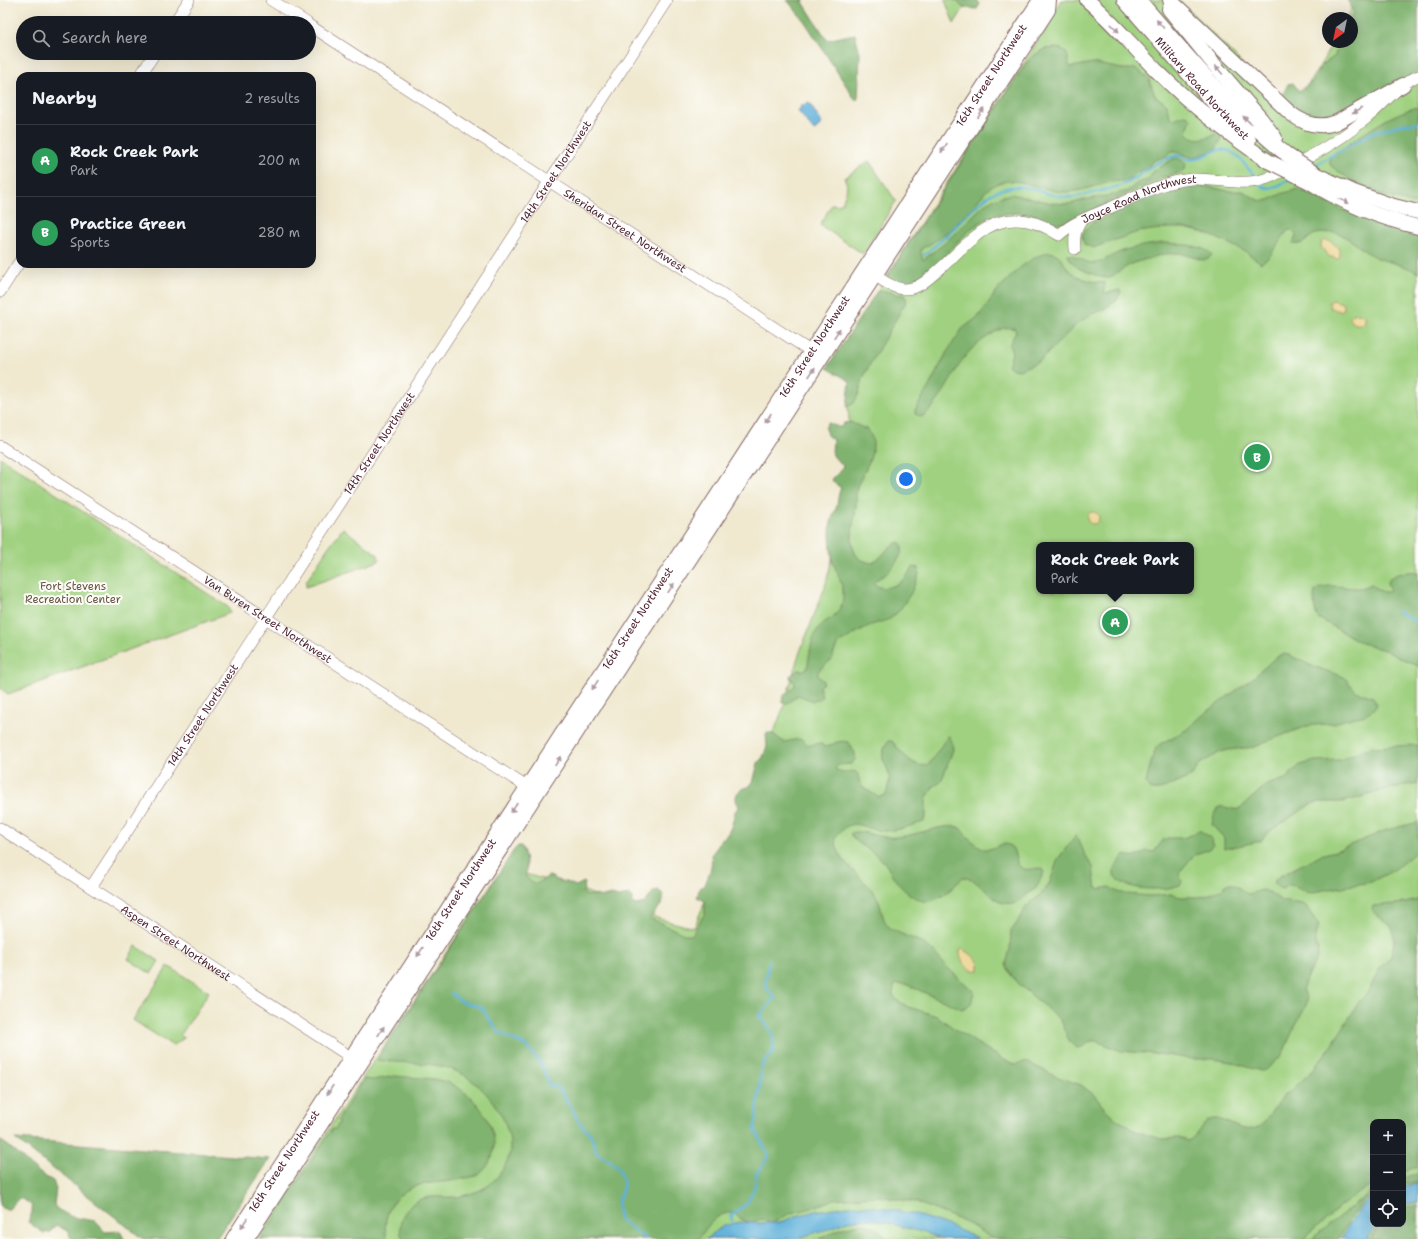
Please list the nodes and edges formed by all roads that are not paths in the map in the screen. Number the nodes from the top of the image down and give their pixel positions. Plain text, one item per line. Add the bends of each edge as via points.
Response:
1 (189, 0) edge
2 (271, 0) edge
3 (668, 0) edge
4 (1044, 0) edge
5 (1050, 0) edge
6 (1087, 0) edge
7 (1124, 0) edge
8 (1139, 0) edge
9 (1162, 0) edge
10 (1170, 0) edge
11 (179, 16) edge
12 (296, 16) edge
13 (316, 29) edge
14 (150, 60) edge
15 (142, 72) edge
16 (1418, 76) edge
17 (1403, 85) junction
18 (1287, 155) junction
19 (1270, 160) junction
20 (1313, 178) junction
21 (550, 181) junction
22 (1418, 212) edge
23 (1081, 221) junction
24 (1418, 226) edge
25 (1075, 249) dead end
26 (16, 267) edge
27 (870, 272) junction
28 (0, 292) edge
29 (816, 355) junction
30 (0, 446) edge
31 (266, 618) junction
32 (532, 790) junction
33 (0, 828) edge
34 (91, 887) junction
35 (356, 1061) junction
36 (233, 1239) edge
37 (246, 1239) edge

1 - 11 street
2 - 12 street, Sheridan Street Northwest
3 - 21 street, 14th Street Northwest
4 -> 27 main road, 16th Street Northwest via 1038,3
27 -> 5 main road, 16th Street Northwest via 1048,10
6 -> 19 main road via 1195,106 1226,132
7 - 19 main road, Military Road Northwest via 1213,102
18 -> 8 main road, Military Road Northwest via 1220,94
18 -> 9 main road via 1261,119
17 -> 10 main road via 1340,121 1318,126 1304,122 1294,116
13 - 21 street, Sheridan Street Northwest
14 - 15 street
16 - 17 street, Joyce Road Northwest
17 - 23 street, Joyce Road Northwest via 1339,139 1308,158 1266,178 1248,182 1199,179 1169,183
18 - 20 main road, Military Road Northwest, bridge
19 - 20 main road, bridge
20 - 22 main road, Military Road Northwest
20 -> 24 main road, Military Road Northwest via 1324,191 1355,206
21 - 29 street, Sheridan Street Northwest
21 - 31 street, 14th Street Northwest
23 - 25 street via 1075,231
23 - 27 street, Joyce Road Northwest via 1059,235 1042,225 1025,220 992,225 975,236 927,280 914,288 898,288
26 - 28 street
27 - 29 main road, 16th Street Northwest
29 - 32 main road, 16th Street Northwest
30 - 31 street, Van Buren Street Northwest
31 - 32 street, Van Buren Street Northwest
31 - 34 street, 14th Street Northwest
32 - 35 main road, 16th Street Northwest
33 - 34 street, Aspen Street Northwest
34 - 35 street, Aspen Street Northwest
35 -> 36 main road, 16th Street Northwest
35 - 37 main road, 16th Street Northwest

